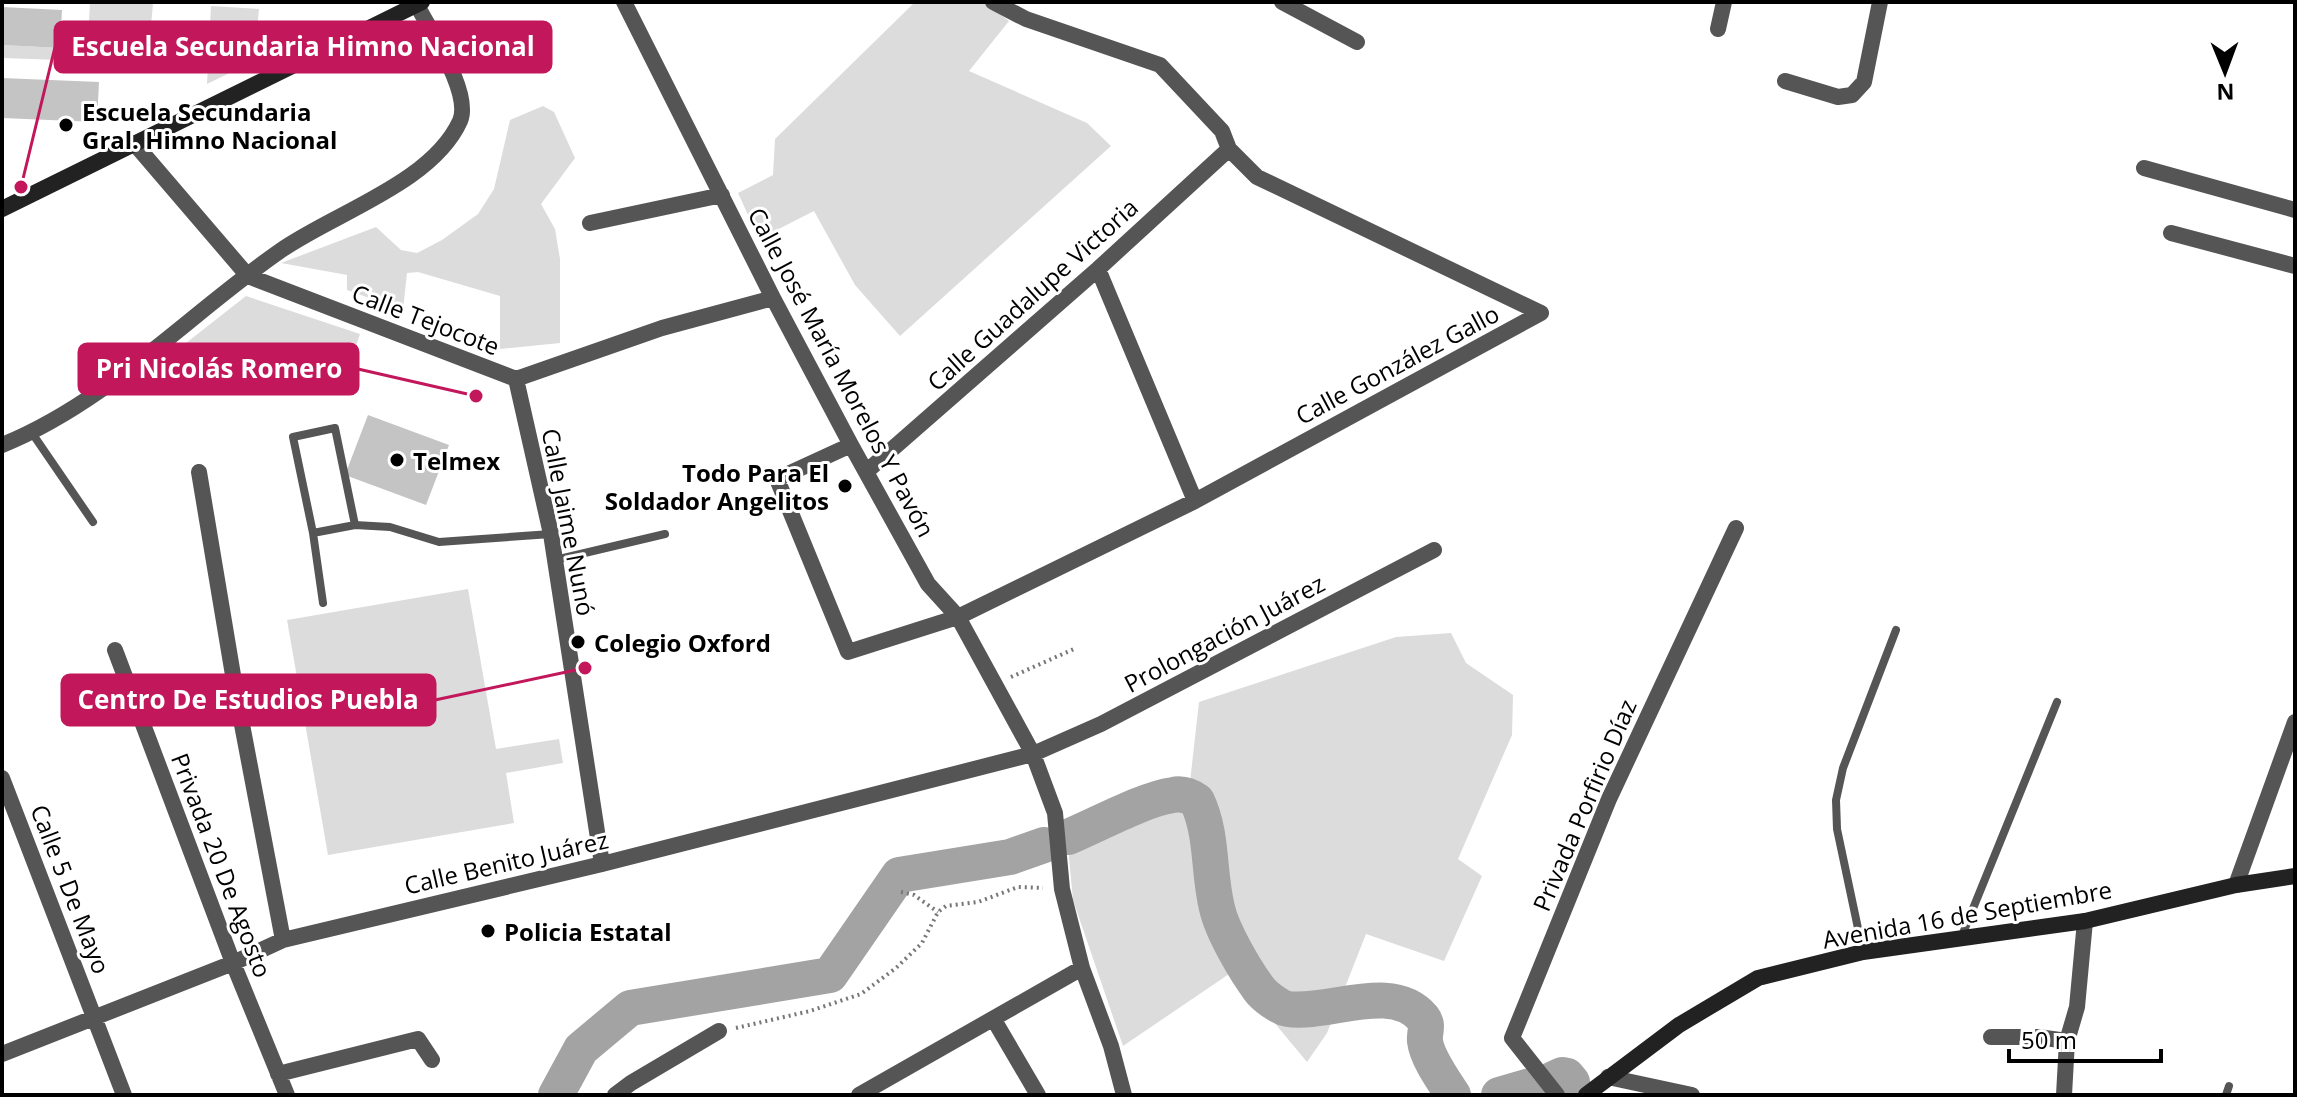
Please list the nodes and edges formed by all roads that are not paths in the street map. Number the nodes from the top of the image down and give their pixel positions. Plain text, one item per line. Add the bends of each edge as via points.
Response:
1 (624, 2) edge
2 (993, 2) edge
3 (1282, 2) edge
4 (1724, 2) edge
5 (1880, 2) edge
6 (419, 3) edge
7 (1718, 29) dead end
8 (1357, 42) dead end
9 (1785, 81) dead end
10 (134, 143) junction
11 (1229, 149) junction
12 (2144, 168) dead end
13 (722, 195) junction
14 (2, 209) edge
15 (2295, 210) edge
16 (590, 223) dead end
17 (2171, 233) dead end
18 (2295, 266) edge
19 (1098, 269) junction
20 (248, 276) junction
21 (773, 298) junction
22 (516, 379) junction
23 (32, 433) junction
24 (2, 445) edge
25 (851, 445) junction
26 (199, 472) dead end
27 (866, 472) junction
28 (1195, 501) junction
29 (93, 522) dead end
30 (355, 525) junction
31 (1736, 528) dead end
32 (313, 533) junction
33 (551, 534) junction
34 (665, 534) dead end
35 (1434, 550) dead end
36 (555, 560) junction
37 (323, 603) dead end
38 (958, 617) junction
39 (1896, 630) dead end
40 (115, 650) dead end
41 (2057, 702) dead end
42 (2295, 722) edge
43 (1033, 754) junction
44 (2, 778) edge
45 (602, 864) junction
46 (2295, 876) edge
47 (2236, 885) junction
48 (2085, 921) junction
49 (1961, 938) junction
50 (283, 940) junction
51 (1863, 952) junction
52 (233, 963) junction
53 (1082, 968) junction
54 (96, 1018) junction
55 (994, 1020) junction
56 (719, 1031) road end
57 (1991, 1037) dead end
58 (2067, 1041) junction
59 (2, 1054) edge
60 (432, 1060) dead end
61 (278, 1074) junction
62 (1608, 1077) junction
63 (124, 1095) edge
64 (287, 1095) edge
65 (615, 1095) edge
66 (859, 1095) edge
67 (1038, 1095) edge
68 (1124, 1095) edge
69 (1557, 1095) edge
70 (1586, 1095) edge
71 (1692, 1095) edge
72 (2064, 1095) edge

1 - 13 street, Calle José María Morelos Y Pavón
2 - 11 street via 1026,19 1160,65 1222,131
3 - 8 street
4 - 7 street
5 - 9 street via 1864,82 1852,95 1838,97
6 - 10 main road
6 - 20 street via 463,102 461,118 445,146 407,178 282,249
10 - 14 main road
10 - 20 street
11 - 19 street, Calle Guadalupe Victoria
11 - 28 street, Calle González Gallo via 1257,177 1541,313
12 - 15 street
13 - 16 street
13 - 21 street, Calle José María Morelos Y Pavón
17 - 18 street
19 - 27 street, Calle Guadalupe Victoria
19 - 28 street
20 - 22 street, Calle Tejocote
20 - 23 street via 116,379
21 - 22 street, Calle Tejocote via 662,328
21 - 25 street, Calle José María Morelos Y Pavón
22 - 33 street, Calle Jaime Nunó
23 - 24 street
23 - 29 lane
25 - 27 street, Calle José María Morelos Y Pavón
25 - 38 street, Calle González Gallo via 777,479 848,652
26 - 50 street
27 - 38 street, Calle José María Morelos Y Pavón via 928,584
28 - 38 street, Calle González Gallo
30 - 32 lane
30 - 32 lane via 335,428 293,437
30 - 33 lane via 390,527 439,542
31 - 69 street, Privada Porfirio Díaz via 1609,799 1512,1038
32 - 37 lane
33 - 36 street, Calle Jaime Nunó
34 - 36 lane
35 - 43 street, Prolongación Juárez via 1101,724
36 - 45 street, Calle Jaime Nunó
38 - 43 street, Calle José María Morelos Y Pavón
39 - 51 lane via 1843,768 1836,800 1837,829
40 - 52 street, Privada 20 De Agosto
41 - 49 lane
42 - 47 street
43 - 45 street, Calle Benito Juárez
43 - 53 street via 1055,813 1062,889
44 - 54 street, Calle 5 De Mayo
45 - 50 street, Calle Benito Juárez
46 - 47 main road, Avenida 16 de Septiembre
47 - 48 main road, Avenida 16 de Septiembre
48 - 49 main road, Avenida 16 de Septiembre
48 - 58 street via 2077,1007
49 - 51 main road, Avenida 16 de Septiembre
50 - 52 street, Calle Benito Juárez
51 - 62 main road, Avenida 16 de Septiembre via 1758,978 1679,1025
52 - 54 street, Calle Benito Juárez
52 - 61 street, Privada 20 De Agosto
53 - 55 street
53 - 68 street
54 - 59 street, Calle Benito Juárez
54 - 63 street, Calle 5 De Mayo
55 - 66 street
55 - 67 street
56 - 65 street
57 - 58 street
58 - 72 street
60 - 61 street via 418,1039
61 - 64 street, Privada 20 De Agosto
62 - 70 main road, Avenida 16 de Septiembre
62 - 71 street

